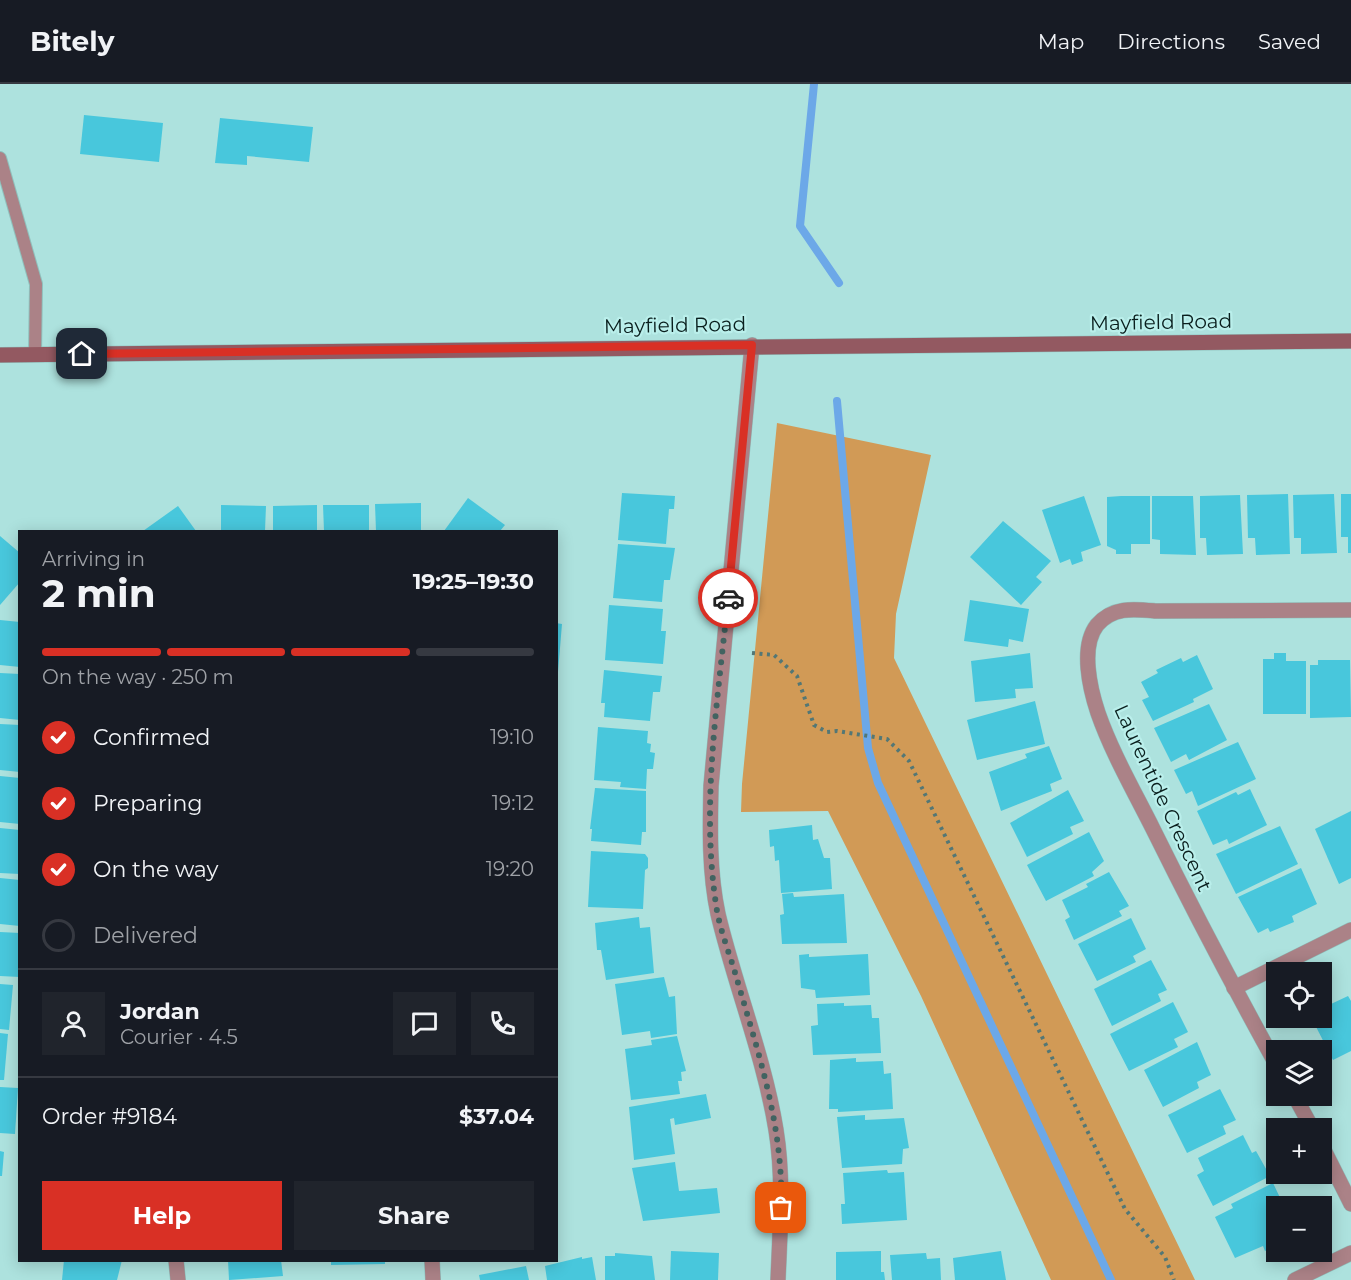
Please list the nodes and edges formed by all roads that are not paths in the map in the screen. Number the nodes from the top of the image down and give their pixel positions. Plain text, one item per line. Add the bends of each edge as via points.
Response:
1 (0, 158) edge
2 (1351, 341) edge
3 (752, 345) junction
4 (0, 355) edge
5 (35, 355) junction
6 (1351, 610) edge
7 (1351, 930) edge
8 (1234, 988) junction
9 (1266, 1046) edge
10 (1332, 1166) edge
11 (1351, 1204) edge
12 (1351, 1253) edge
13 (176, 1262) edge
14 (432, 1262) edge
15 (178, 1280) edge
16 (433, 1280) edge
17 (778, 1280) edge
18 (1294, 1280) edge

1 - 5 lane via 36,284
2 - 3 main road, Mayfield Road
3 - 5 main road, Mayfield Road
3 - 17 street via 709,840 718,912 776,1130 781,1189
4 - 5 main road, Mayfield Road
6 - 8 street, Laurentide Crescent via 1130,608 1111,614 1097,625 1091,639 1088,660 1098,713
7 - 8 street
8 - 9 street, Laurentide Crescent
10 - 11 street
12 - 18 street
13 - 15 street
14 - 16 street

